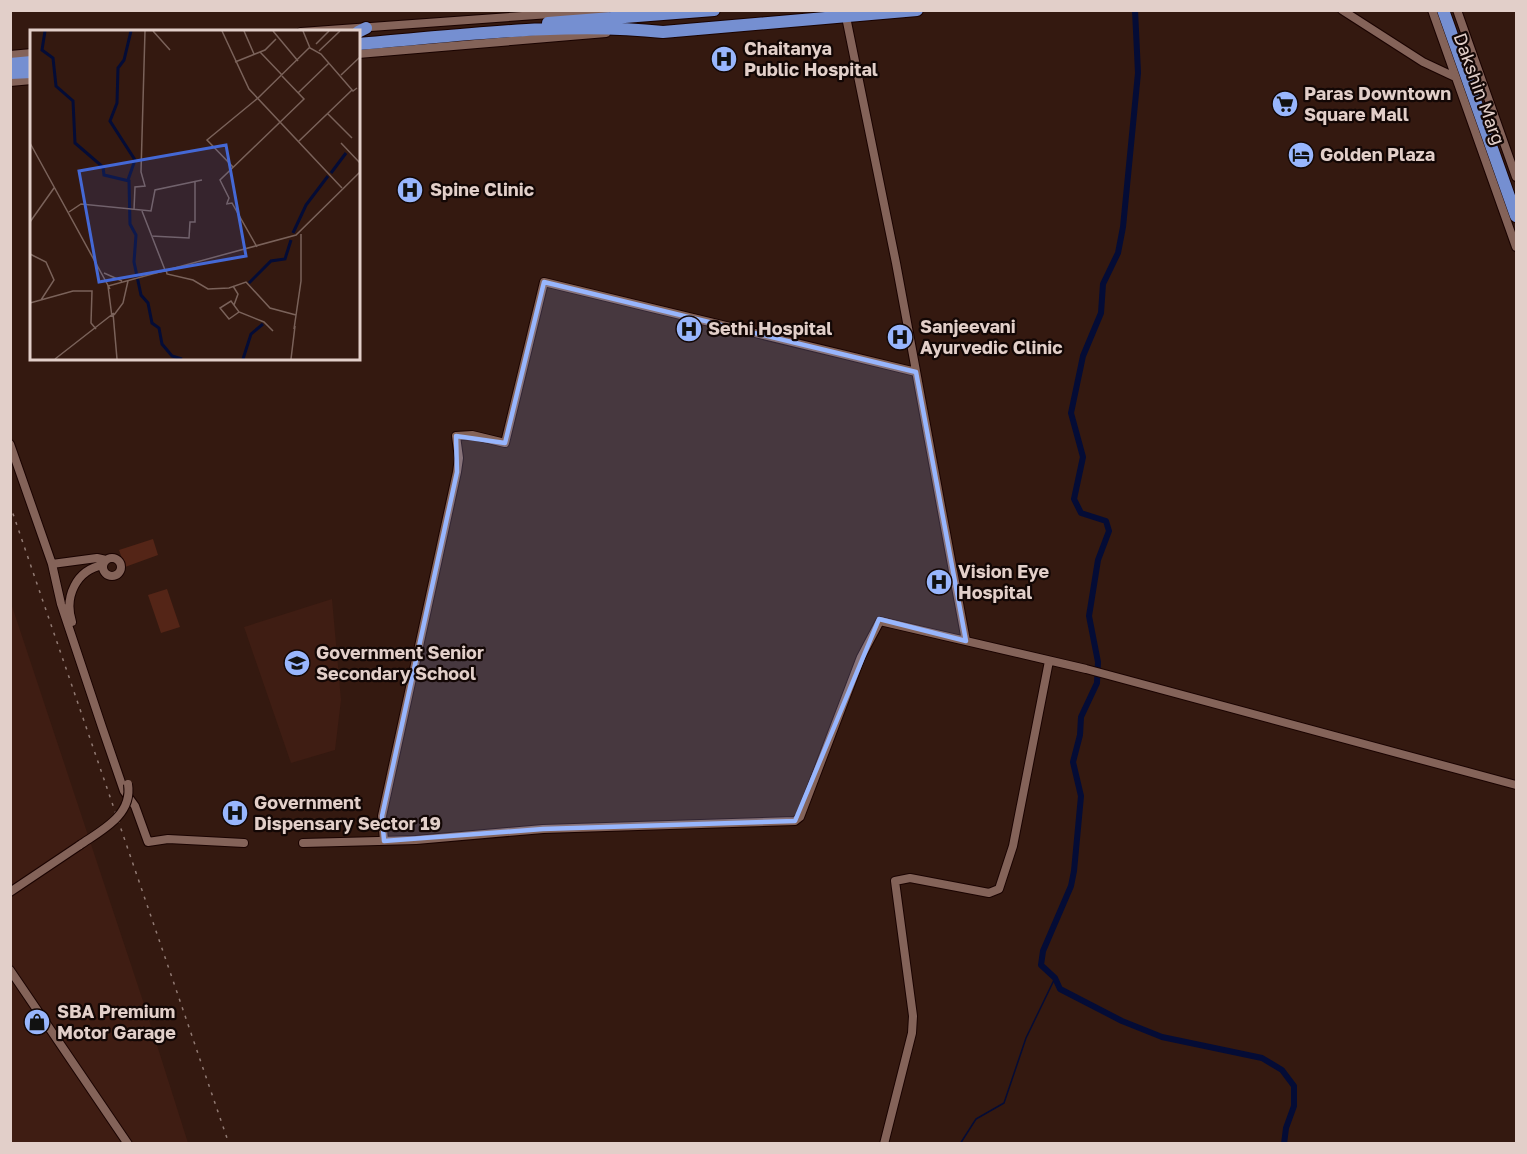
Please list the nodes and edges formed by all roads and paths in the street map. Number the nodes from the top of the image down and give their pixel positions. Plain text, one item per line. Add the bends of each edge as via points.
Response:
1 (606, 10) edge
2 (714, 10) edge
3 (917, 10) edge
4 (1342, 10) edge
5 (1432, 10) edge
6 (1443, 10) edge
7 (1450, 10) edge
8 (1457, 10) edge
9 (832, 14) edge
10 (845, 14) edge
11 (633, 27) junction
12 (361, 32) edge
13 (360, 44) edge
14 (30, 54) edge
15 (360, 54) edge
16 (10, 55) edge
17 (30, 62) edge
18 (10, 64) edge
19 (30, 72) edge
20 (10, 74) edge
21 (1455, 77) junction
22 (30, 80) edge
23 (10, 82) edge
24 (1516, 177) edge
25 (1516, 194) edge
26 (1516, 216) edge
27 (1516, 248) edge
28 (916, 372) junction
29 (10, 444) edge
30 (52, 564) junction
31 (966, 641) junction
32 (1049, 662) junction
33 (1516, 785) edge
34 (384, 841) junction
35 (244, 843) dead end
36 (303, 843) dead end
37 (10, 892) edge
38 (10, 970) edge
39 (128, 1143) edge
40 (884, 1143) edge

1 - 12 street
2 - 12 highway
3 - 10 highway
4 - 21 street via 1423,62
5 - 21 street, Dakshin Marg
6 - 26 highway, Dakshin Marg
7 - 25 highway, Dakshin Marg
8 - 24 street, Dakshin Marg
9 - 10 highway
9 - 11 highway via 663,32
10 - 28 street
11 - 13 highway
11 - 15 street via 576,37
14 - 16 street
17 - 18 highway
19 - 20 highway
21 - 27 street, Dakshin Marg
22 - 23 street
28 - 31 street
28 - 34 street via 544,282 505,443 472,435 456,436 457,472 382,816
29 - 30 street
30 - 35 street via 60,604 124,791 135,806 148,842 168,839
30 - 37 street, bridge via 97,558 105,562 78,578 69,613 128,784 128,805 80,845
31 - 32 street
31 - 34 street via 887,621 877,623 800,817 792,822 543,829
32 - 33 street
32 - 40 street via 1013,846 999,889 989,893 910,878 895,881 913,1016
34 - 36 street
38 - 39 street

